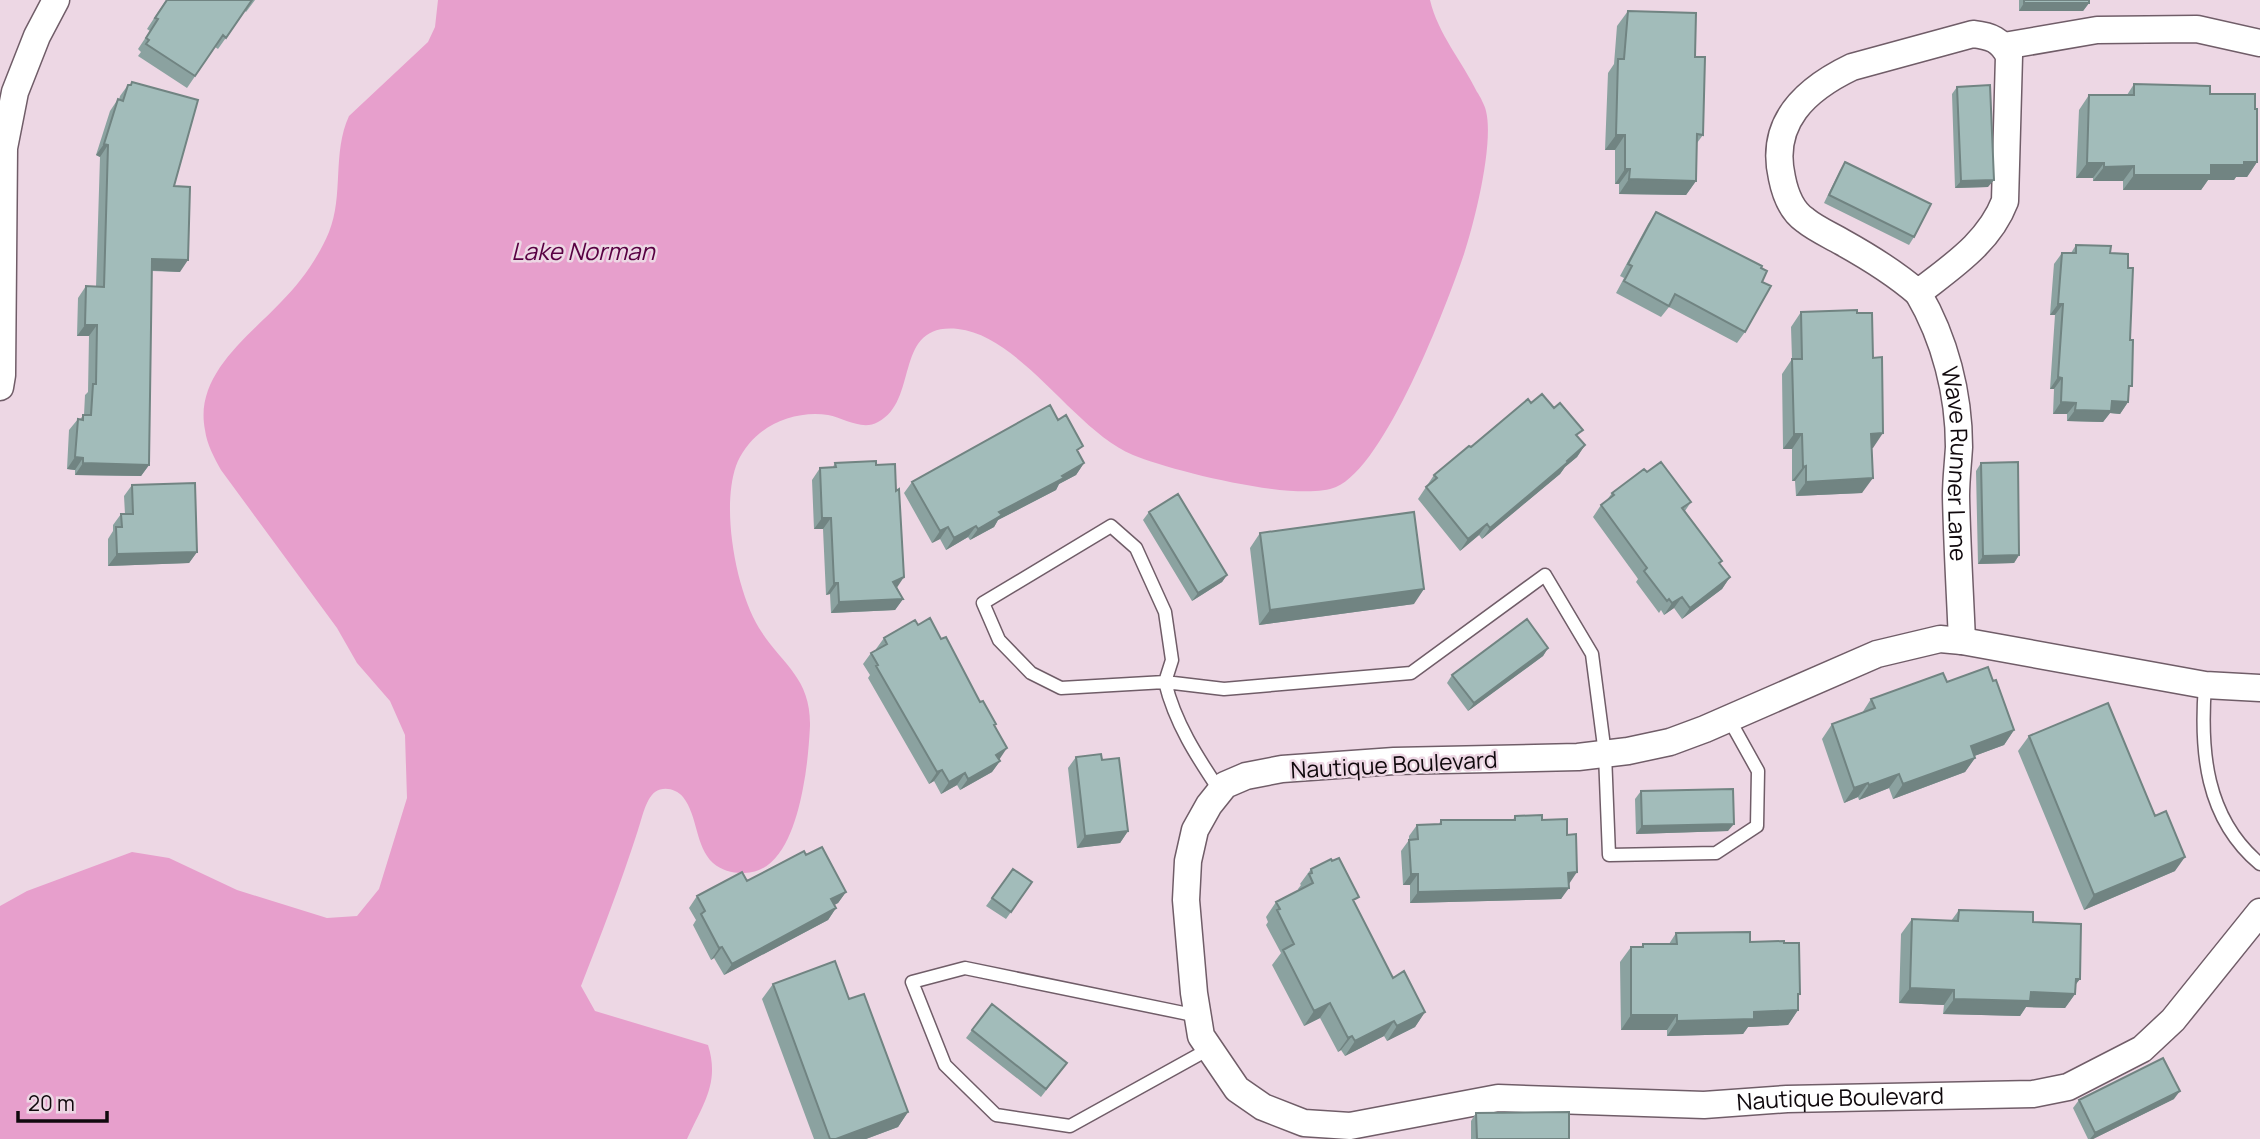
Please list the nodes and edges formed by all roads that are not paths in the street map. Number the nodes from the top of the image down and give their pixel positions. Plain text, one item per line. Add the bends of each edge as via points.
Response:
1 (55, 0) edge
2 (2260, 43) edge
3 (2004, 46) junction
4 (1917, 293) junction
5 (0, 387) edge
6 (1962, 641) junction
7 (1165, 682) junction
8 (2205, 685) junction
9 (2260, 688) edge
10 (1729, 719) junction
11 (1605, 754) junction
12 (1220, 791) junction
13 (2260, 864) edge
14 (2260, 912) edge
15 (1198, 1016) junction
16 (1209, 1049) junction

1 - 5 street via 15,92 4,148
2 - 3 street via 2197,29 2097,30
3 - 4 street via 2009,56 2005,201 1985,237
3 - 4 street, Wave Runner Lane via 1996,38 1973,34 1852,67 1814,88 1798,103 1780,140 1778,164 1784,186 1803,220 1876,261
4 - 6 street, Wave Runner Lane via 1946,355 1952,386 1959,445 1956,492
6 - 8 street, Nautique Boulevard
6 - 10 street, Nautique Boulevard via 1940,639 1877,654
7 - 7 lane via 1061,688 1031,673 999,640 983,603 1111,526 1136,548 1165,612 1172,660
7 - 11 lane via 1224,689 1412,673 1545,575 1592,654
7 - 12 lane via 1171,706 1195,755
8 - 9 street, Nautique Boulevard
8 - 13 lane via 2203,753 2209,782 2236,837
10 - 11 street, Nautique Boulevard via 1670,742
10 - 11 lane via 1758,771 1756,826 1716,853 1609,855
11 - 12 street, Nautique Boulevard via 1283,769 1246,776
12 - 15 street, Nautique Boulevard via 1195,830 1188,861 1188,945
14 - 16 street, Nautique Boulevard via 2173,1020 2142,1049 2068,1087 2033,1094 1704,1105 1498,1098 1350,1126 1304,1122 1263,1107 1237,1089
15 - 16 street, Nautique Boulevard
15 - 16 lane via 965,968 912,982 945,1065 996,1115 1070,1126

